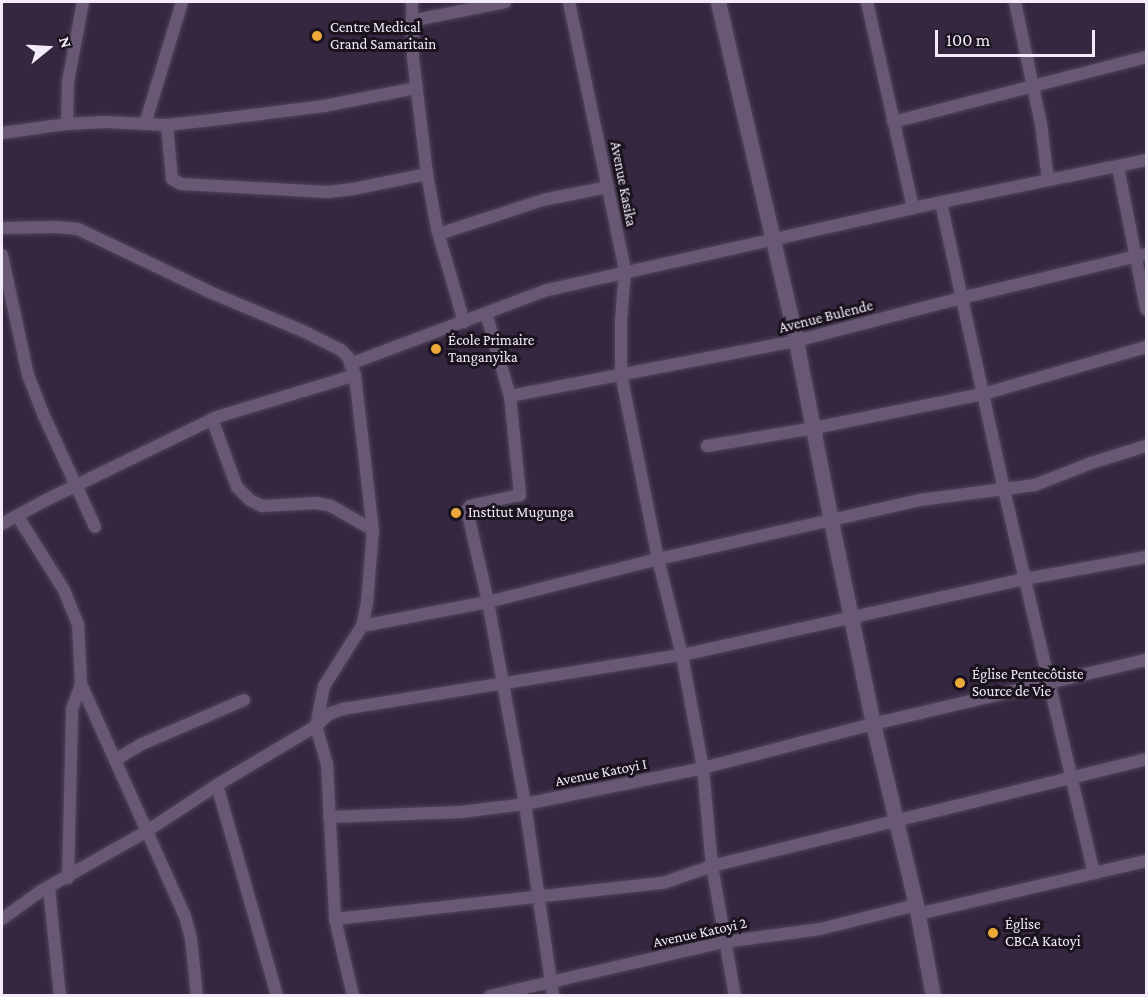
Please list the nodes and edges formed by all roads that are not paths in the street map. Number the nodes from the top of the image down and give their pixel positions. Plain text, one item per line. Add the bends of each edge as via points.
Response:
1 (82, 2) edge
2 (182, 2) edge
3 (412, 2) edge
4 (505, 2) edge
5 (569, 2) edge
6 (718, 2) edge
7 (867, 2) edge
8 (1015, 2) edge
9 (411, 21) junction
10 (1146, 57) edge
11 (1033, 85) junction
12 (417, 88) junction
13 (893, 122) junction
14 (67, 124) junction
15 (145, 124) junction
16 (167, 125) junction
17 (2, 133) edge
18 (1146, 160) edge
19 (1118, 167) junction
20 (427, 174) junction
21 (1048, 180) junction
22 (608, 187) junction
23 (941, 203) junction
24 (913, 208) junction
25 (2, 228) edge
26 (439, 234) junction
27 (774, 240) junction
28 (2, 255) edge
29 (1141, 255) edge
30 (625, 271) junction
31 (961, 298) junction
32 (1146, 309) edge
33 (486, 313) junction
34 (464, 322) junction
35 (796, 341) junction
36 (1146, 348) edge
37 (352, 370) junction
38 (621, 374) junction
39 (982, 394) junction
40 (510, 396) junction
41 (213, 419) junction
42 (814, 428) junction
43 (707, 446) dead end
44 (1146, 446) edge
45 (76, 485) junction
46 (1004, 490) junction
47 (18, 517) junction
48 (831, 521) junction
49 (2, 524) edge
50 (95, 526) dead end
51 (373, 530) junction
52 (1146, 556) edge
53 (658, 559) junction
54 (1025, 579) junction
55 (488, 602) junction
56 (851, 618) junction
57 (362, 626) junction
58 (682, 655) junction
59 (1146, 660) edge
60 (1049, 682) junction
61 (502, 683) junction
62 (81, 684) junction
63 (244, 700) dead end
64 (873, 724) junction
65 (316, 726) junction
66 (1146, 759) edge
67 (115, 760) junction
68 (703, 768) junction
69 (1071, 779) junction
70 (217, 784) junction
71 (525, 804) junction
72 (329, 817) junction
73 (898, 820) junction
74 (147, 831) junction
75 (1146, 861) edge
76 (712, 866) junction
77 (1094, 874) junction
78 (68, 878) junction
79 (49, 888) junction
80 (539, 897) junction
81 (917, 909) junction
82 (2, 920) edge
83 (335, 920) junction
84 (724, 942) junction
85 (551, 982) junction
86 (60, 996) edge
87 (197, 996) edge
88 (277, 996) edge
89 (353, 996) edge
90 (490, 996) edge
91 (554, 996) edge
92 (735, 996) edge
93 (933, 996) edge

1 - 14 street via 68,81
2 - 15 street
3 - 9 street
4 - 9 street
5 - 22 street, Avenue Kasika
6 - 27 street
7 - 13 street
8 - 11 street
9 - 12 street
10 - 11 street
11 - 13 street
11 - 21 street
12 - 16 street via 303,110
12 - 20 street
13 - 24 street
14 - 15 street
14 - 17 street
15 - 16 street
16 - 20 street via 172,179 181,184 328,192
18 - 19 street
19 - 21 street
19 - 29 street
20 - 26 street
21 - 23 street
22 - 26 street via 543,200
22 - 30 street, Avenue Kasika
23 - 24 street
23 - 31 street
24 - 27 street
25 - 37 street via 78,230 303,331 341,351
26 - 34 street
27 - 30 street
27 - 35 street
28 - 45 street via 28,375
29 - 31 street, Avenue Bulende
29 - 32 street
30 - 33 street via 548,290
30 - 38 street, Avenue Kasika
31 - 35 street, Avenue Bulende
31 - 39 street
33 - 34 street
33 - 40 street
34 - 37 street
35 - 38 street, Avenue Bulende
35 - 42 street
36 - 39 street
37 - 41 street
37 - 51 street
38 - 40 street, Avenue Bulende
38 - 53 street, Avenue Kasika
39 - 42 street
39 - 46 street
40 - 55 street via 520,496 470,506 467,510
41 - 45 street
41 - 51 street via 237,487 250,500 262,506 331,506
42 - 43 street
42 - 48 street
44 - 46 street via 1035,485
45 - 47 street
45 - 50 street
46 - 48 street via 945,495
46 - 54 street
47 - 49 street
47 - 62 street via 64,590 78,624
48 - 53 street
48 - 56 street
51 - 57 street
52 - 54 street
53 - 55 street
53 - 58 street, Avenue Kasika
54 - 56 street
54 - 60 street
55 - 57 street
55 - 61 street
56 - 58 street
56 - 64 street
57 - 65 street via 324,686
58 - 61 street
58 - 68 street, Avenue Kasika
59 - 60 street, Avenue Katoyi I
60 - 64 street, Avenue Katoyi I
60 - 69 street
61 - 65 street via 343,709 329,714
61 - 71 street
62 - 67 street
62 - 78 street via 72,709
63 - 67 street
64 - 68 street, Avenue Katoyi I
64 - 73 street
65 - 70 street
65 - 72 street via 327,764
66 - 69 street
67 - 74 street
68 - 71 street, Avenue Katoyi I
68 - 76 street, Avenue Kasika
69 - 73 street
69 - 77 street
70 - 74 street
70 - 88 street
71 - 72 street, Avenue Katoyi I via 457,812
71 - 80 street
72 - 83 street
73 - 76 street
73 - 81 street
74 - 78 street
74 - 87 street via 185,916
75 - 77 street, Avenue Katoyi 2
76 - 80 street via 663,883
76 - 84 street, Avenue Kasika
77 - 81 street, Avenue Katoyi 2
78 - 79 street
79 - 82 street
79 - 86 street
80 - 83 street
80 - 85 street
81 - 84 street, Avenue Katoyi 2
81 - 93 street
83 - 89 street
84 - 85 street, Avenue Katoyi 2
84 - 92 street, Avenue Kasika
85 - 90 street, Avenue Katoyi 2
85 - 91 street

